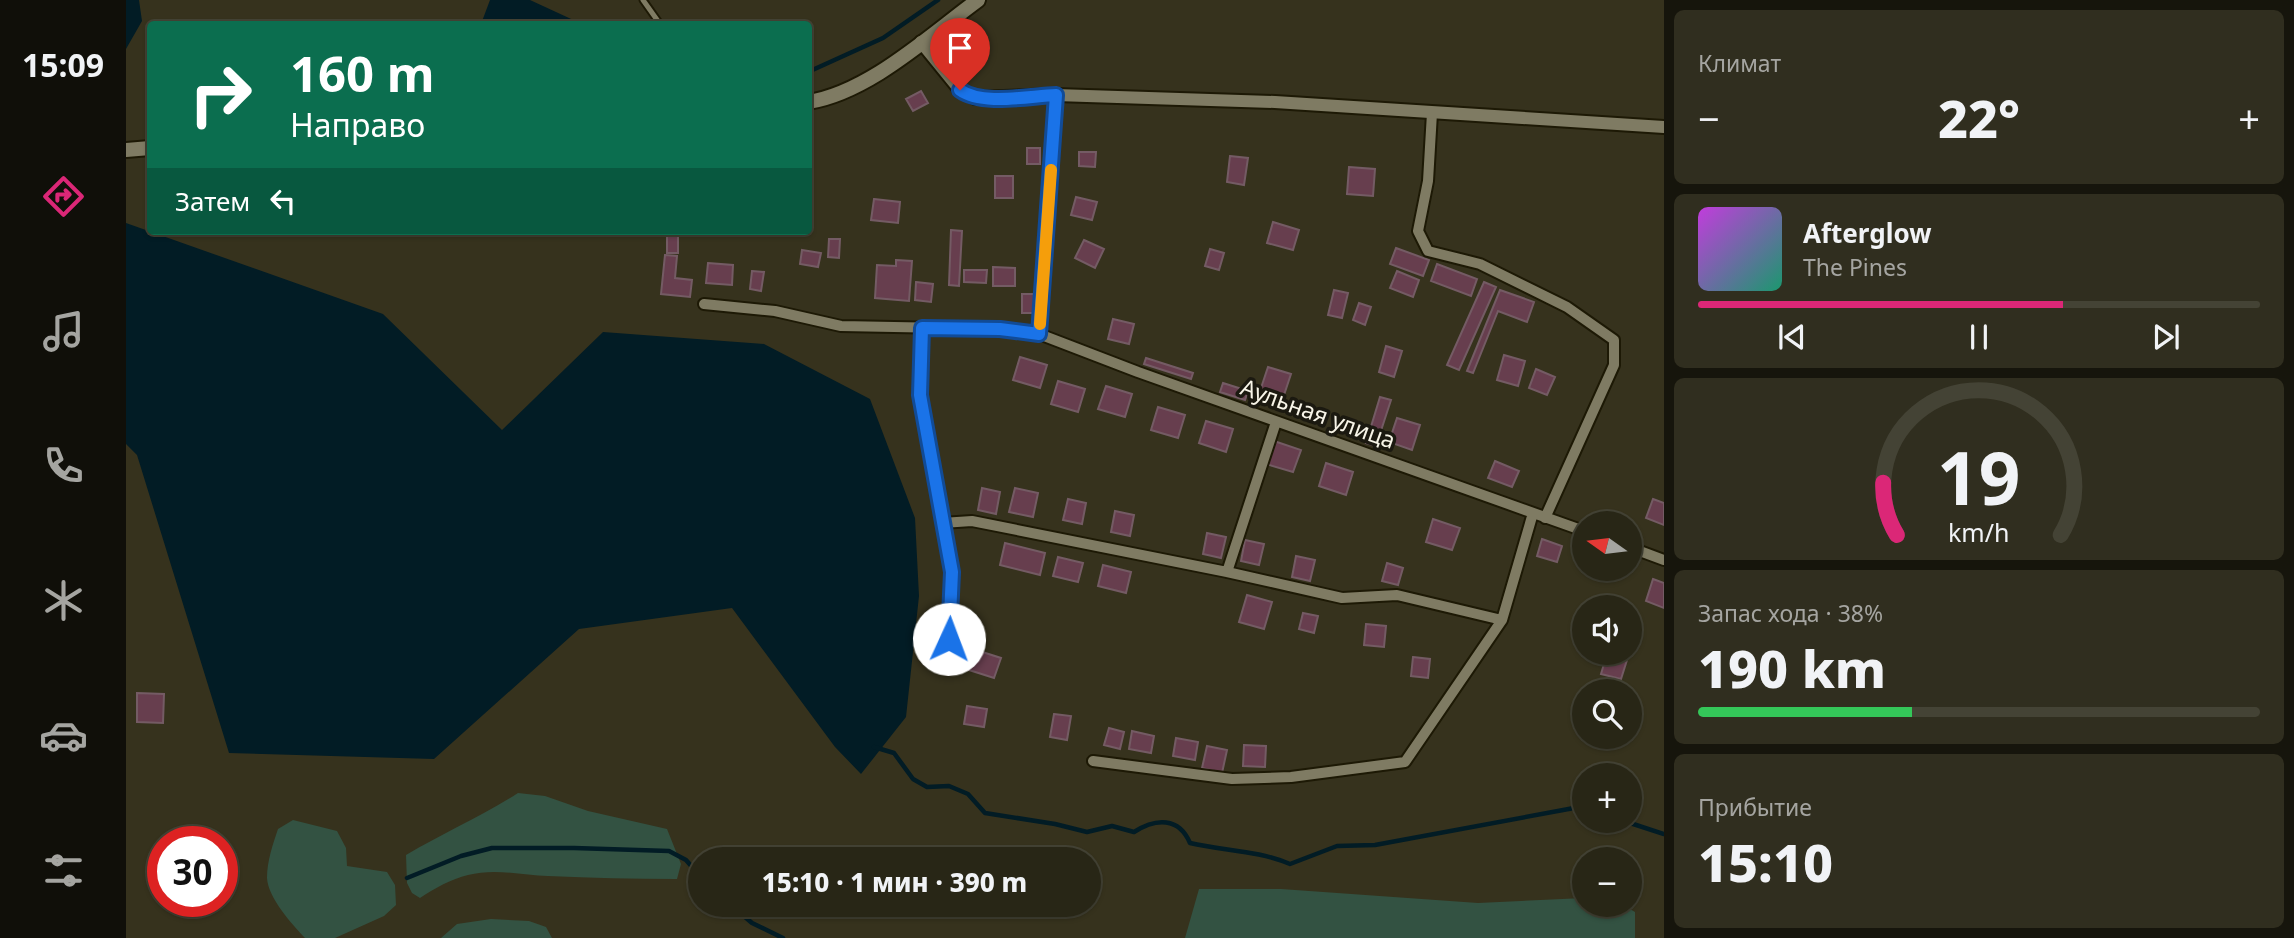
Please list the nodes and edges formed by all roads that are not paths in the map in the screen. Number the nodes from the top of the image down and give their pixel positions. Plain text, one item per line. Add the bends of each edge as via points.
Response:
1 (643, 0) edge
2 (978, 0) edge
3 (658, 21) edge
4 (921, 42) junction
5 (1056, 95) junction
6 (812, 101) edge
7 (1432, 113) junction
8 (1664, 127) edge
9 (147, 148) edge
10 (126, 150) edge
11 (704, 304) dead end
12 (922, 328) junction
13 (1039, 334) junction
14 (1276, 422) junction
15 (1533, 513) junction
16 (1545, 518) junction
17 (942, 523) junction
18 (1572, 527) edge
19 (1642, 552) edge
20 (1664, 560) edge
21 (1227, 572) junction
22 (1502, 620) junction
23 (949, 639) dead end
24 (1093, 761) dead end

1 - 3 lane
2 - 4 main road
4 - 5 street via 967,94 988,98
4 - 6 main road via 866,82
5 - 7 street
5 - 13 street
7 - 8 street
7 - 16 street via 1428,181 1418,231 1428,251 1480,264 1567,307 1614,340 1614,365
9 - 10 main road
11 - 12 street, Аульная улица via 775,311 841,326
12 - 13 street, Аульная улица
12 - 17 street via 920,395
13 - 14 street, Аульная улица
14 - 15 street, Аульная улица
14 - 21 street
15 - 16 street, Аульная улица
15 - 22 street
16 - 18 street, Аульная улица
17 - 21 street via 972,521
17 - 23 street via 952,572
19 - 20 street
21 - 22 street via 1342,598 1397,595
22 - 24 street via 1405,762 1291,778 1232,779

